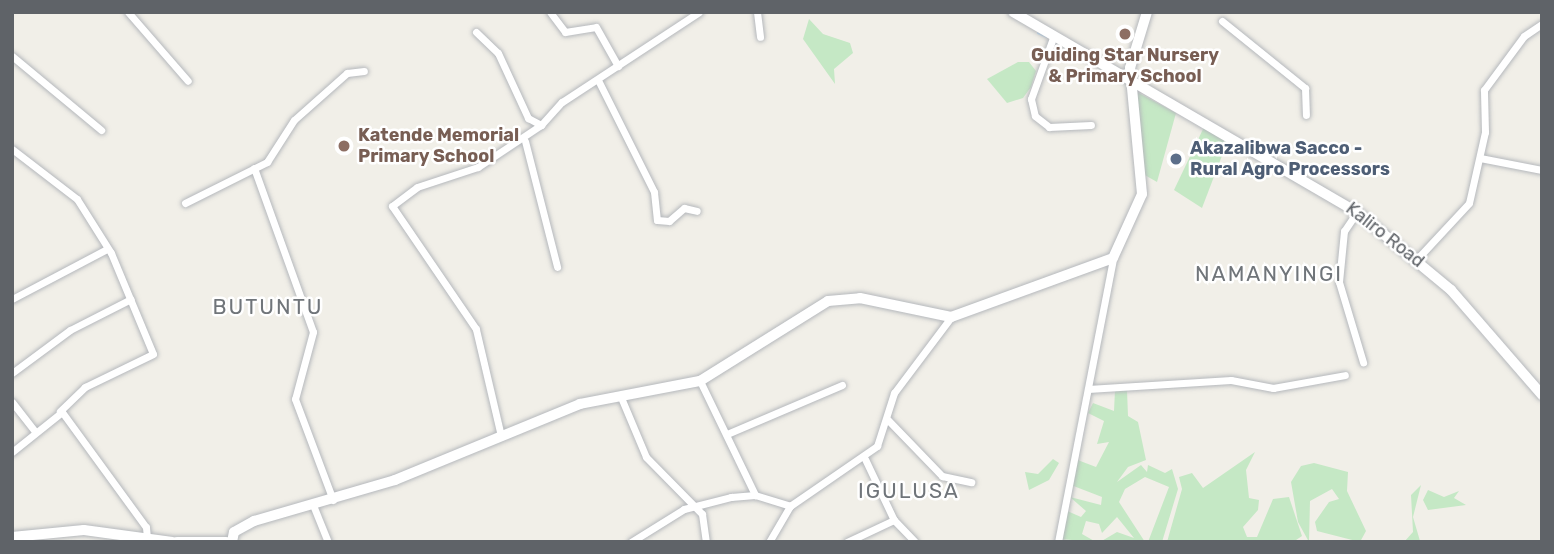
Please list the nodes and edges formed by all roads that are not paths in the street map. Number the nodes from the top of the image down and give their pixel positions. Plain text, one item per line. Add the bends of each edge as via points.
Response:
1 (128, 12) edge
2 (550, 12) edge
3 (699, 12) edge
4 (757, 12) edge
5 (1013, 12) edge
6 (1147, 12) edge
7 (1222, 21) dead end
8 (1542, 24) edge
9 (476, 32) dead end
10 (1054, 35) junction
11 (760, 37) dead end
12 (12, 56) edge
13 (618, 66) junction
14 (364, 71) dead end
15 (188, 81) dead end
16 (1135, 81) junction
17 (599, 82) junction
18 (1306, 114) dead end
19 (541, 125) junction
20 (1091, 125) dead end
21 (101, 131) dead end
22 (525, 141) junction
23 (12, 149) edge
24 (1480, 158) junction
25 (254, 168) junction
26 (1542, 170) edge
27 (185, 203) dead end
28 (697, 211) dead end
29 (1357, 212) junction
30 (107, 249) junction
31 (1112, 258) junction
32 (1417, 259) junction
33 (557, 267) dead end
34 (12, 299) edge
35 (131, 299) junction
36 (951, 317) junction
37 (1363, 362) dead end
38 (12, 373) edge
39 (1345, 375) dead end
40 (700, 381) junction
41 (842, 385) dead end
42 (1088, 389) junction
43 (619, 394) junction
44 (1542, 395) edge
45 (12, 402) edge
46 (60, 411) junction
47 (888, 420) junction
48 (34, 430) junction
49 (727, 434) junction
50 (501, 436) junction
51 (12, 452) edge
52 (865, 459) junction
53 (971, 482) dead end
54 (755, 495) junction
55 (333, 500) junction
56 (313, 505) junction
57 (697, 506) junction
58 (790, 506) junction
59 (894, 520) junction
60 (12, 537) edge
61 (233, 537) edge
62 (146, 539) junction
63 (223, 540) edge
64 (174, 542) edge
65 (328, 542) edge
66 (631, 542) edge
67 (706, 542) edge
68 (769, 542) edge
69 (847, 542) edge
70 (915, 542) edge
71 (1058, 542) edge

1 - 15 street
2 - 13 street via 565,32 596,27
3 - 13 street
4 - 11 street
5 - 10 street, Kaliro Road
6 - 16 street via 1130,68
7 - 18 street via 1305,88
8 - 24 street via 1524,36 1484,90
9 - 19 street via 498,53 528,118
10 - 16 street, Kaliro Road
10 - 20 street via 1031,99 1035,117 1049,127
12 - 21 street
13 - 17 street
14 - 25 street via 327,88 294,120 267,162
16 - 29 street, Kaliro Road
16 - 31 street via 1143,188
17 - 19 street via 562,102
17 - 28 street via 654,192 657,220 669,221 684,208
19 - 22 street
22 - 33 street
22 - 50 street via 478,167 417,187 392,206 476,329
23 - 30 street via 76,200
24 - 26 street
24 - 32 street via 1458,220
25 - 27 street
25 - 55 street via 313,332 295,399
29 - 32 street, Kaliro Road
29 - 37 street via 1344,231 1339,282
30 - 34 street
30 - 35 street
31 - 36 street
31 - 42 street
32 - 44 street, Kaliro Road
35 - 38 street via 70,330
35 - 46 street via 153,355 85,387
36 - 40 street via 860,298 828,301
36 - 47 street via 902,380
39 - 42 street via 1273,388 1231,380
40 - 43 street
40 - 49 street
41 - 49 street
42 - 71 street
43 - 50 street
43 - 57 street via 641,447
45 - 48 street
46 - 48 street
46 - 62 street via 146,527
47 - 52 street
47 - 53 street via 942,476
48 - 51 street
49 - 54 street
50 - 55 street
52 - 58 street
52 - 59 street
54 - 57 street
54 - 58 street
55 - 56 street
56 - 61 street
56 - 65 street
57 - 66 street
57 - 67 street
58 - 68 street
59 - 69 street
59 - 70 street
60 - 62 street via 83,530
61 - 63 street
62 - 64 street
63 - 64 street

